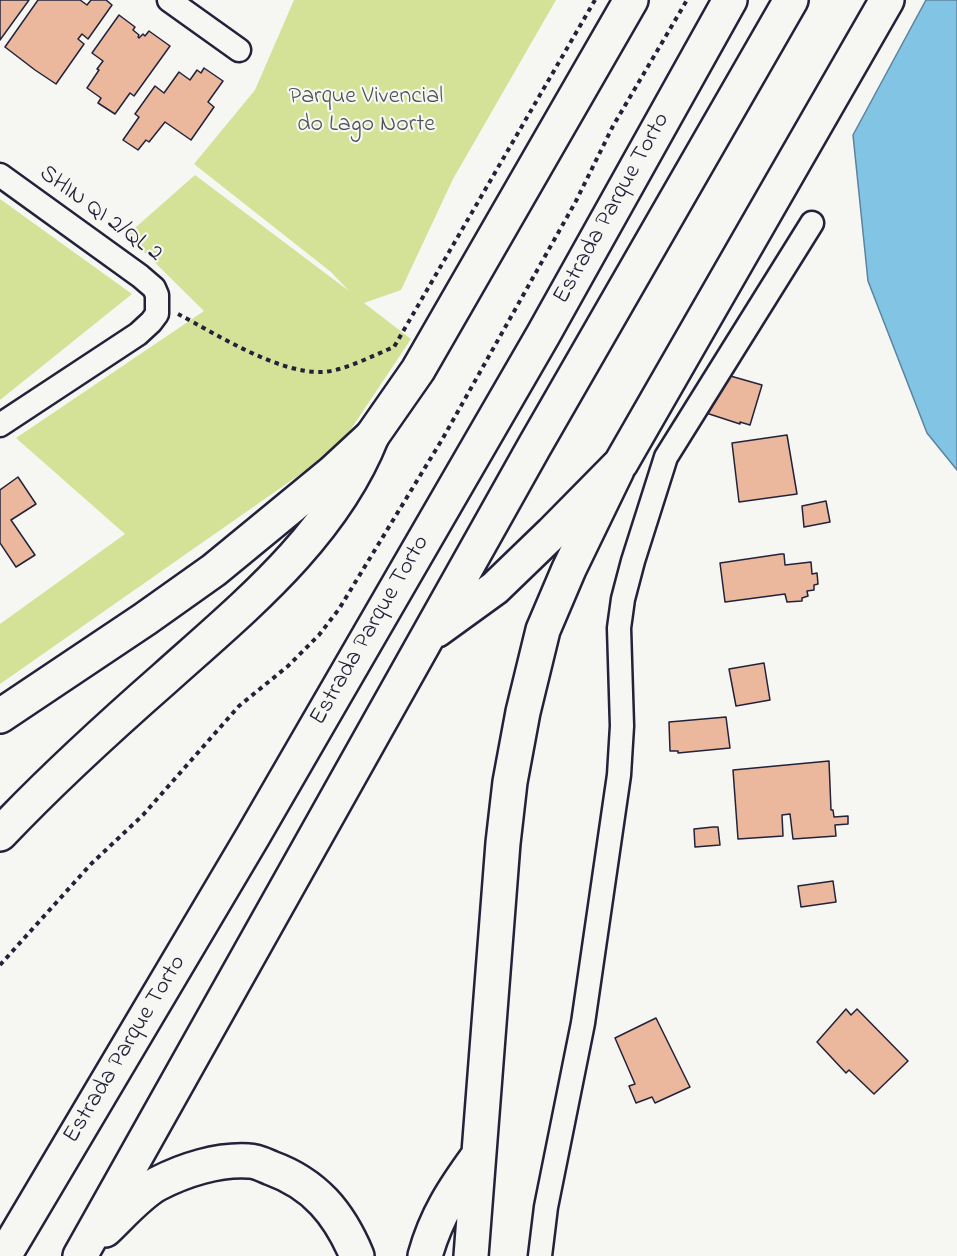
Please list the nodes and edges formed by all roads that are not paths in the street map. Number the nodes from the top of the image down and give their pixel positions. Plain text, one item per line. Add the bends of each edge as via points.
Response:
1 (169, 0) edge
2 (631, 0) edge
3 (730, 0) edge
4 (791, 0) edge
5 (887, 0) edge
6 (239, 50) dead end
7 (0, 175) edge
8 (812, 224) dead end
9 (0, 425) edge
10 (372, 436) junction
11 (621, 463) junction
12 (429, 636) junction
13 (0, 716) edge
14 (0, 834) edge
15 (478, 1156) junction
16 (81, 1253) edge
17 (4, 1256) edge
18 (357, 1256) edge
19 (425, 1256) edge
20 (471, 1256) edge
21 (540, 1256) edge

1 - 6 street
2 - 10 main road via 418,370
3 - 17 main road, Estrada Parque Torto via 526,365
4 - 12 main road, Estrada Parque Torto
5 - 11 main road
7 - 9 street, SHIN QI 2/QL 2 via 140,276 154,288 158,303 157,314 138,334
8 - 21 street via 666,457 623,599 619,628 619,775 583,1023
10 - 13 main road via 214,570
10 - 14 main road via 362,462 331,510 253,600 124,714
11 - 12 main road via 495,588
11 - 15 main road via 543,630 523,712 503,843
12 - 16 main road, Estrada Parque Torto
15 - 19 main road via 451,1194
15 - 20 main road
16 - 18 main road via 154,1185 216,1162 251,1161 286,1173 319,1196 345,1228

